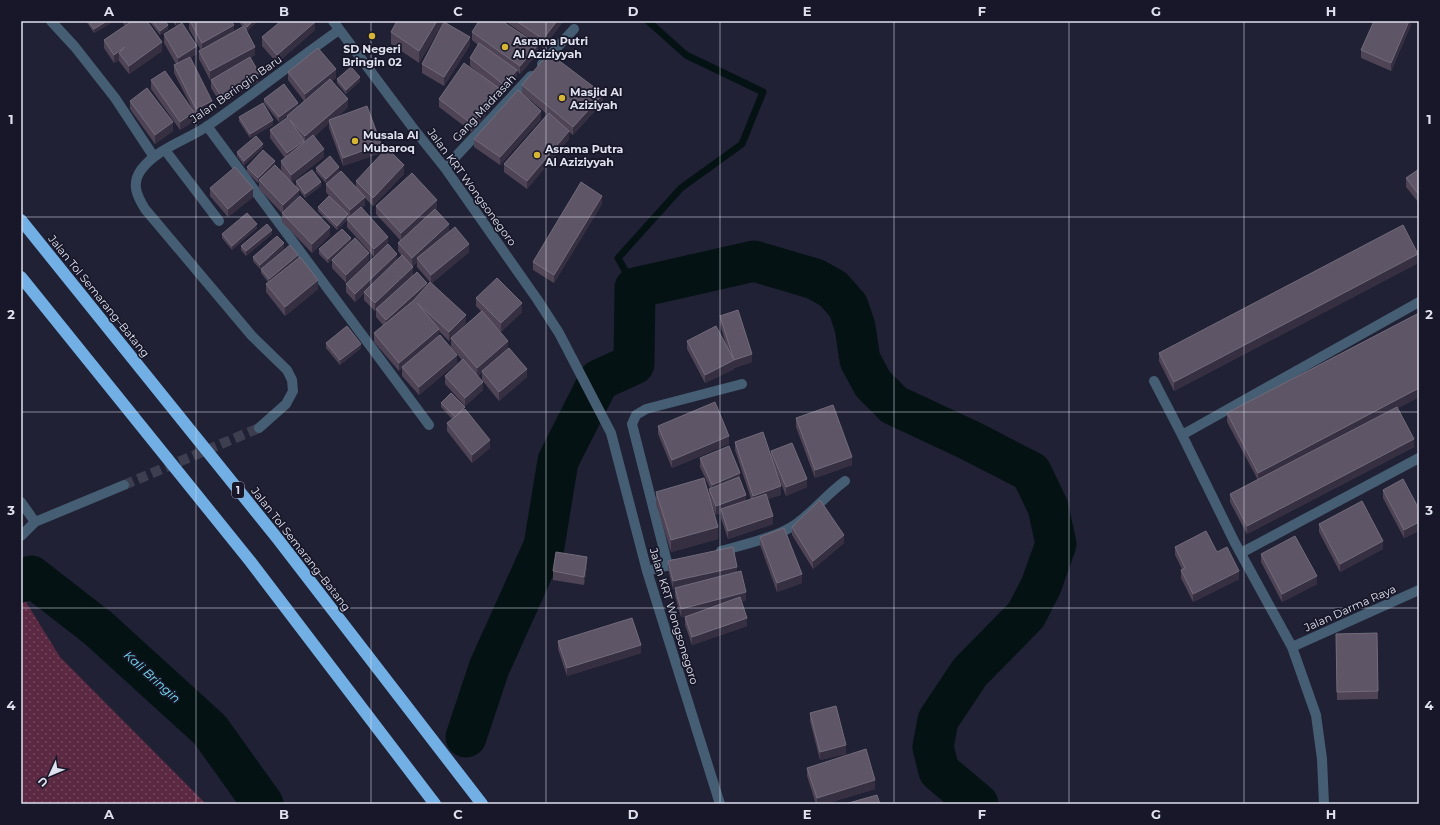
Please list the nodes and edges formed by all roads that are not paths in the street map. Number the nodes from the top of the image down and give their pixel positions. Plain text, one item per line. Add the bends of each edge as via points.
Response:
1 (51, 21) edge
2 (333, 21) edge
3 (339, 30) junction
4 (574, 30) dead end
5 (207, 126) junction
6 (165, 150) junction
7 (154, 157) junction
8 (445, 168) junction
9 (21, 220) edge
10 (219, 221) dead end
11 (21, 277) edge
12 (1419, 302) edge
13 (1154, 381) dead end
14 (742, 384) dead end
15 (429, 425) dead end
16 (259, 428) tunnel mouth
17 (1182, 435) junction
18 (1419, 458) edge
19 (845, 482) dead end
20 (124, 485) tunnel mouth
21 (21, 502) edge
22 (35, 522) junction
23 (21, 536) edge
24 (712, 553) edge
25 (1241, 553) junction
26 (682, 562) edge
27 (668, 566) junction
28 (647, 571) junction
29 (1419, 590) edge
30 (1292, 647) junction
31 (435, 804) edge
32 (482, 804) edge
33 (720, 804) edge
34 (1324, 804) edge

1 - 7 street via 115,98
2 - 3 street, Jalan KRT Wongsonegoro
3 - 5 street, Jalan Beringin Baru
3 - 8 street, Jalan KRT Wongsonegoro
4 - 8 street, Gang Madrasah
5 - 6 street, Jalan Beringin Baru
5 - 15 street
6 - 7 street, Jalan Beringin Baru
6 - 10 street
7 - 16 street, Jalan Beringin Baru via 141,170 135,184 136,194 145,209 252,336 287,370 292,380 293,391 286,404
8 - 28 street, Jalan KRT Wongsonegoro via 520,273 559,333 611,434
9 - 32 highway, Jalan Tol Semarang–Batang / 1 via 277,538
11 - 31 highway via 250,561
12 - 17 street
13 - 17 street
14 - 27 street via 646,409 636,415 632,424
17 - 25 street
18 - 25 street
19 - 24 street via 786,530
20 - 22 street
21 - 22 street
22 - 23 street
25 - 30 street
26 - 27 street
27 - 28 street
28 - 33 street, Jalan KRT Wongsonegoro
29 - 30 street, Jalan Darma Raya
30 - 34 street via 1316,716 1322,759

